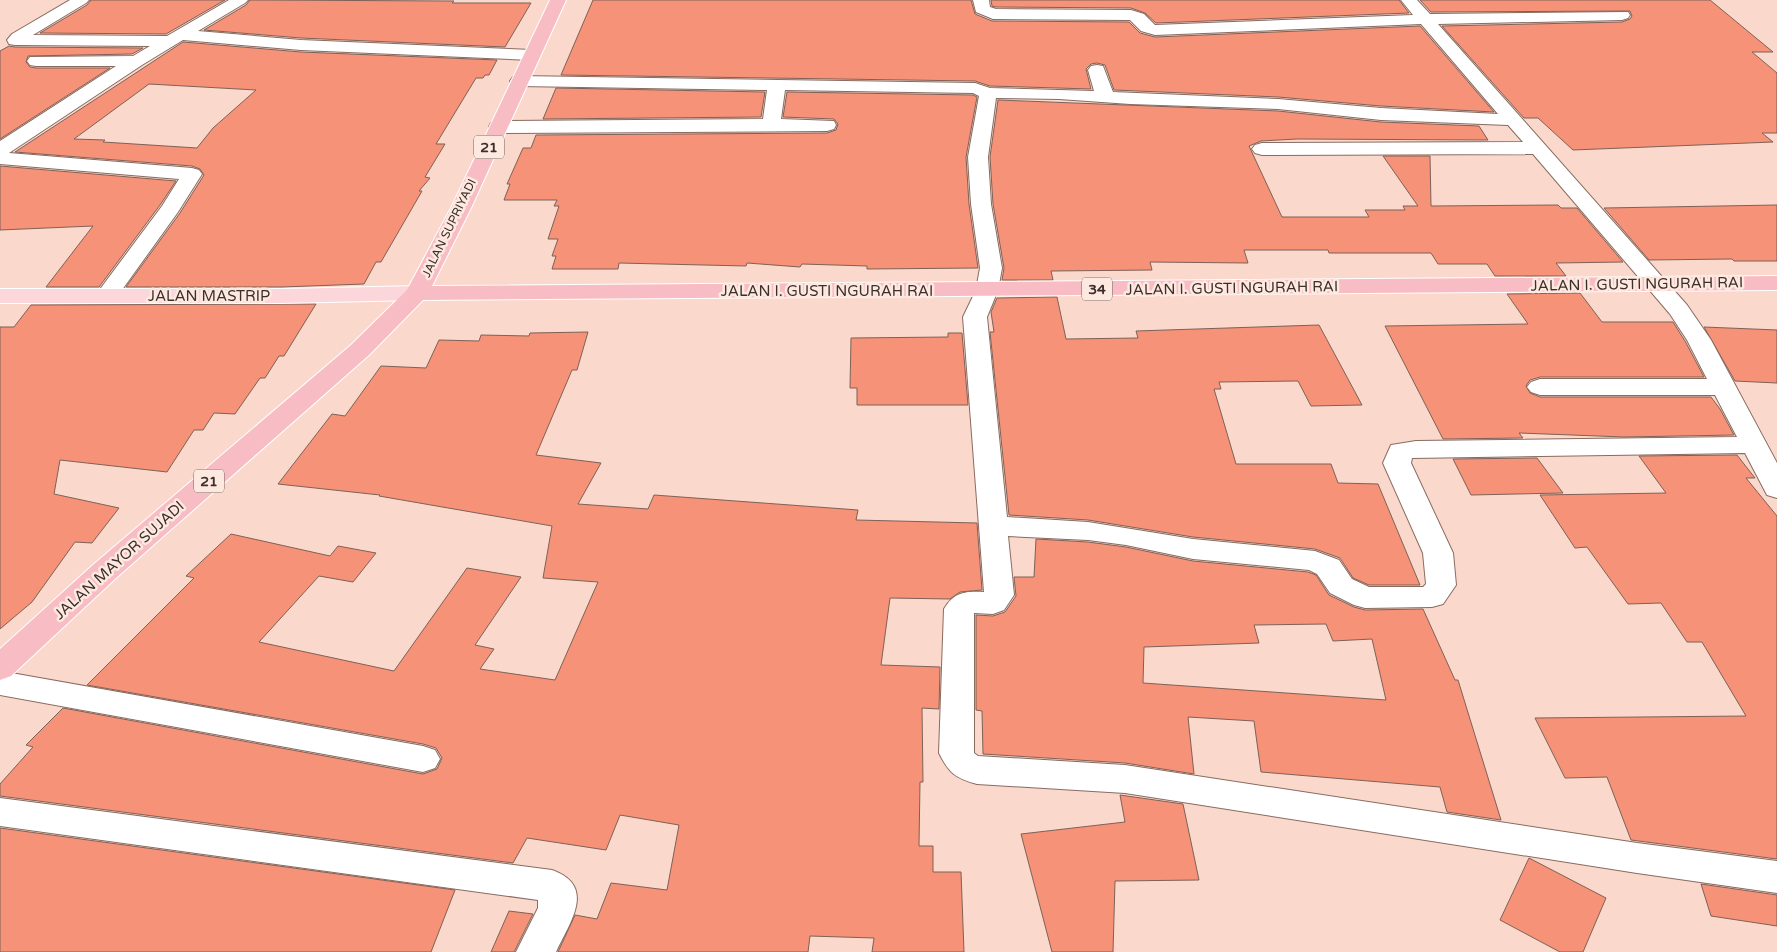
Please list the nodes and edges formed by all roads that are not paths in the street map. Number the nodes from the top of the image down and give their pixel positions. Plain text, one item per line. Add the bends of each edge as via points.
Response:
1 (81, 0) edge
2 (240, 0) edge
3 (558, 0) edge
4 (981, 0) edge
5 (1409, 0) edge
6 (1076, 8) edge
7 (1622, 15) dead end
8 (1425, 19) junction
9 (176, 38) junction
10 (532, 55) junction
11 (36, 61) dead end
12 (136, 61) junction
13 (1098, 70) dead end
14 (519, 81) junction
15 (777, 86) junction
16 (988, 92) junction
17 (1105, 97) junction
18 (1512, 120) junction
19 (771, 125) junction
20 (827, 125) dead end
21 (498, 126) junction
22 (0, 130) edge
23 (27, 132) junction
24 (1537, 148) junction
25 (1262, 149) dead end
26 (0, 150) edge
27 (0, 158) edge
28 (1777, 283) edge
29 (1658, 284) junction
30 (987, 290) junction
31 (417, 293) junction
32 (0, 296) edge
33 (106, 296) junction
34 (1540, 387) dead end
35 (1723, 387) junction
36 (1754, 446) junction
37 (1777, 489) edge
38 (993, 526) junction
39 (0, 668) edge
40 (0, 683) edge
41 (423, 759) dead end
42 (0, 812) edge
43 (1777, 877) edge
44 (536, 952) edge

1 - 9 street via 15,40
2 - 9 street
3 - 10 highway, JALAN SUPRIYADI / 21
4 - 6 street via 982,9 993,14
5 - 8 street
6 - 8 street via 1131,15 1138,17 1147,28 1155,30
7 - 8 street
8 - 18 street
9 - 10 street
9 - 12 street
10 - 14 highway, JALAN SUPRIYADI / 21
11 - 12 street
12 - 23 street
13 - 17 street
14 - 15 street
14 - 21 highway, JALAN SUPRIYADI / 21
15 - 16 street via 975,88
15 - 19 street
16 - 17 street
16 - 30 street via 978,157 991,268
17 - 18 street via 1278,104 1381,114
18 - 24 street
19 - 20 street
19 - 21 street
21 - 31 highway, JALAN SUPRIYADI / 21
22 - 23 street
23 - 26 street
24 - 25 street
24 - 29 street
27 - 33 street via 192,174
28 - 29 highway, JALAN I. GUSTI NGURAH RAI / 34
29 - 30 highway, JALAN I. GUSTI NGURAH RAI / 34
29 - 35 street via 1699,340
30 - 31 highway, JALAN I. GUSTI NGURAH RAI / 34
30 - 38 street via 975,317
31 - 33 main road, JALAN MASTRIP
31 - 39 highway, JALAN MAYOR SUJADI / 21 via 360,350
32 - 33 main road, JALAN MASTRIP
34 - 35 street
35 - 36 street
36 - 37 street
36 - 38 street via 1401,451 1397,463 1438,553 1442,585 1432,597 1365,598 1341,586 1328,567 1315,561 1193,549 1088,531
38 - 43 street via 999,595 996,602 967,602 959,609 956,754 967,768 1125,779
40 - 41 street
42 - 44 street via 552,886 558,891 557,908

